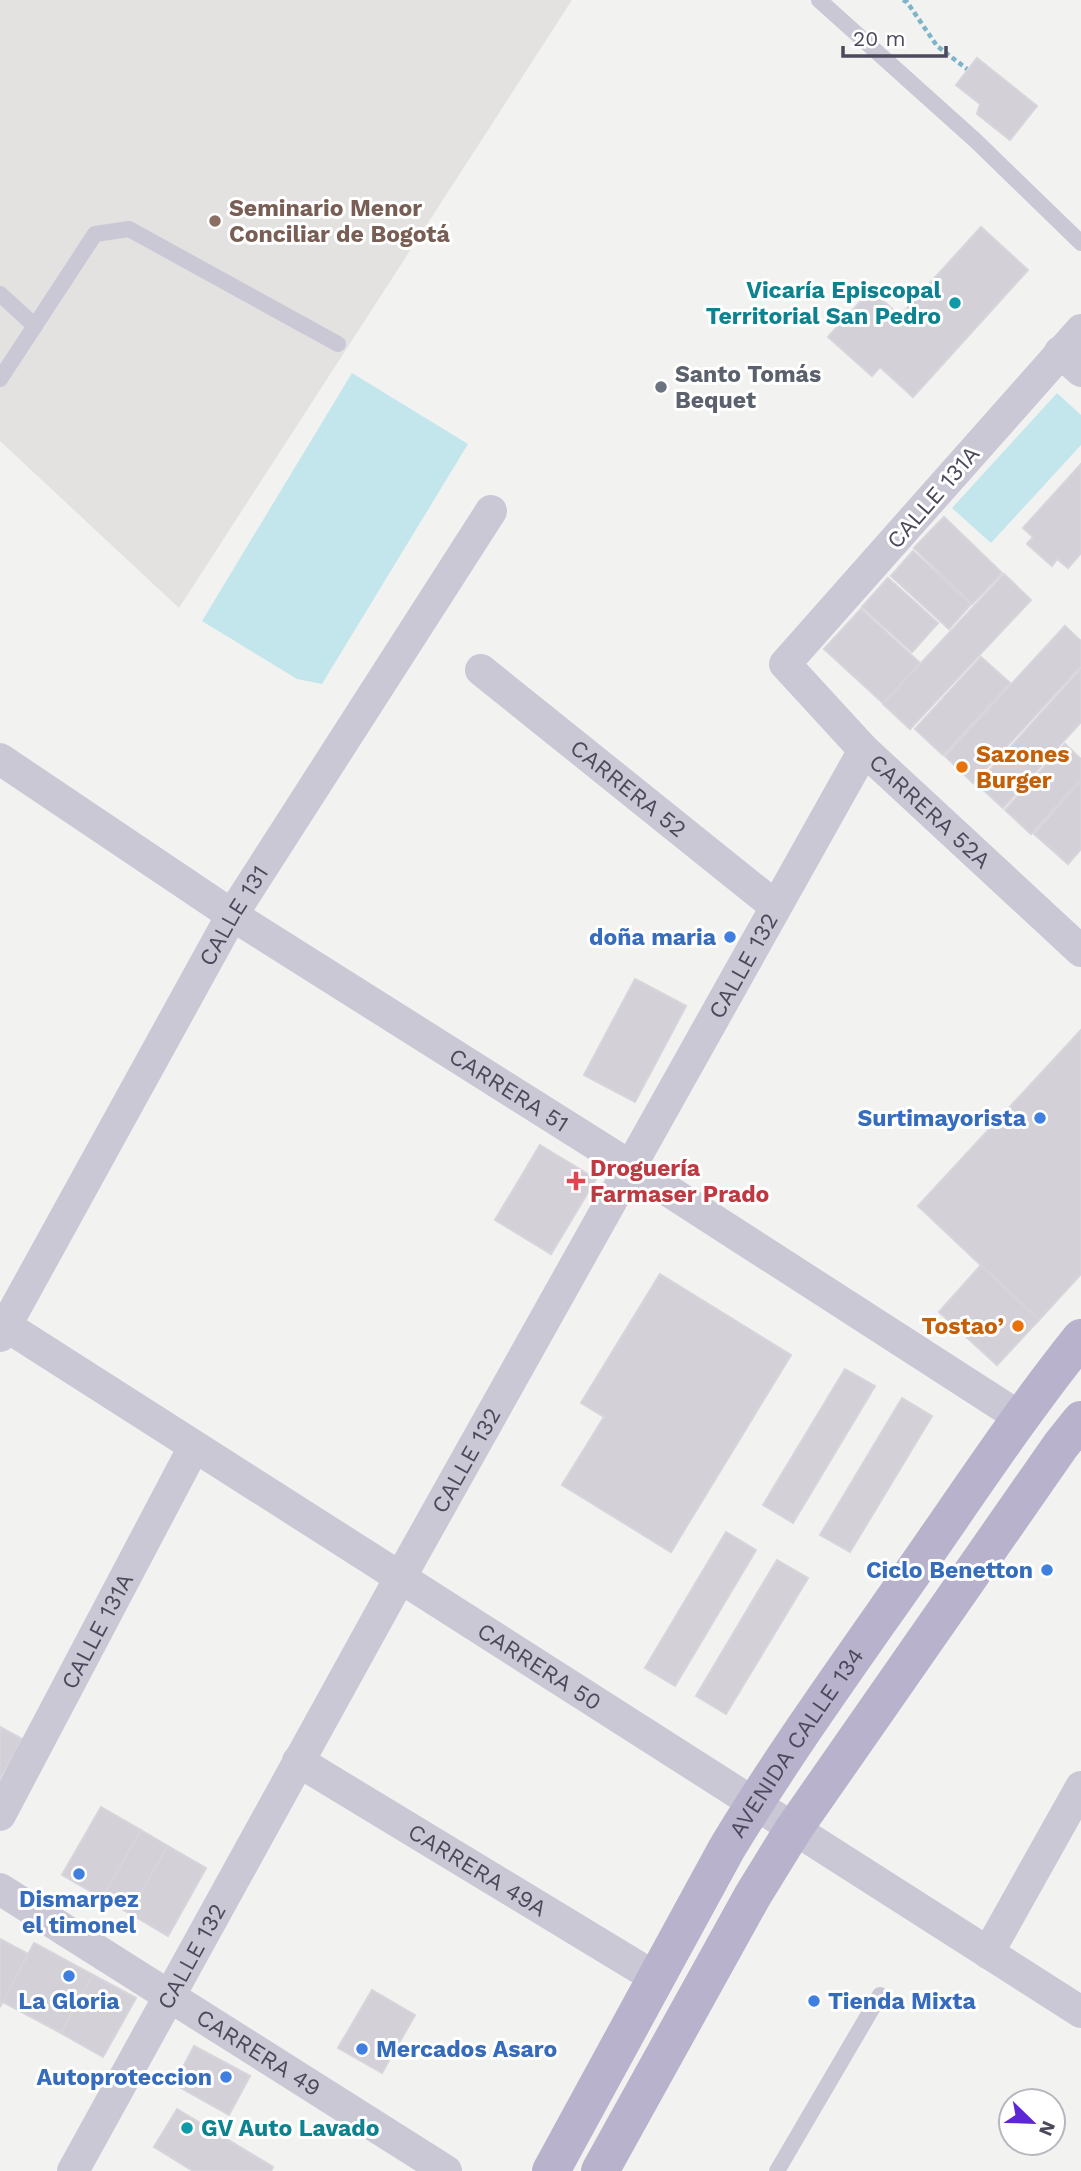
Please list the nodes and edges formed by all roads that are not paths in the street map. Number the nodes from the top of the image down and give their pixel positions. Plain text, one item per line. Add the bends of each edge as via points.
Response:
1 (819, 0) edge
2 (1081, 243) edge
3 (0, 294) edge
4 (34, 326) junction
5 (338, 344) dead end
6 (1074, 351) edge
7 (0, 379) edge
8 (491, 511) dead end
9 (785, 664) joint
10 (481, 670) dead end
11 (864, 750) junction
12 (0, 759) edge
13 (775, 906) junction
14 (232, 915) junction
15 (1081, 951) edge
16 (629, 1166) junction
17 (2, 1328) edge
18 (1081, 1338) edge
19 (1021, 1418) junction
20 (1074, 1441) edge
21 (194, 1447) junction
22 (400, 1578) junction
23 (298, 1761) junction
24 (1081, 1787) edge
25 (754, 1804) junction
26 (0, 1815) edge
27 (793, 1830) junction
28 (0, 1889) edge
29 (988, 1953) junction
30 (656, 1978) junction
31 (880, 1995) dead end
32 (169, 1996) junction
33 (1081, 2012) edge
34 (437, 2169) edge
35 (73, 2171) edge
36 (551, 2171) edge
37 (600, 2171) edge
38 (777, 2171) edge

1 - 2 lane
3 - 4 lane
4 - 5 lane via 95,234 129,229
4 - 7 lane
6 - 9 street, CALLE 131A
8 - 14 street, CALLE 131
9 - 11 street, CARRERA 52A
10 - 13 street, CARRERA 52
11 - 13 street, CALLE 132
11 - 15 street, CARRERA 52A
12 - 14 street, CARRERA 51
13 - 16 street, CALLE 132
14 - 16 street, CARRERA 51
14 - 17 street, CALLE 131
16 - 19 street, CARRERA 51
16 - 22 street, CALLE 132
17 - 21 street, CARRERA 50
18 - 19 main road, AVENIDA CALLE 134
19 - 25 main road, AVENIDA CALLE 134
20 - 27 main road, AVENIDA CALLE 134
21 - 22 street, CARRERA 50
21 - 26 street, CALLE 131A
22 - 23 street, CALLE 132
22 - 25 street, CARRERA 50
23 - 30 street, CARRERA 49A
23 - 32 street, CALLE 132
24 - 29 street
25 - 27 street, CARRERA 50
25 - 30 main road, AVENIDA CALLE 134
27 - 29 street, CARRERA 50
27 - 37 main road, AVENIDA CALLE 134
28 - 32 street, CARRERA 49
29 - 33 street, CARRERA 50
30 - 36 main road, AVENIDA CALLE 134
31 - 38 lane
32 - 34 street, CARRERA 49
32 - 35 street, CALLE 132

